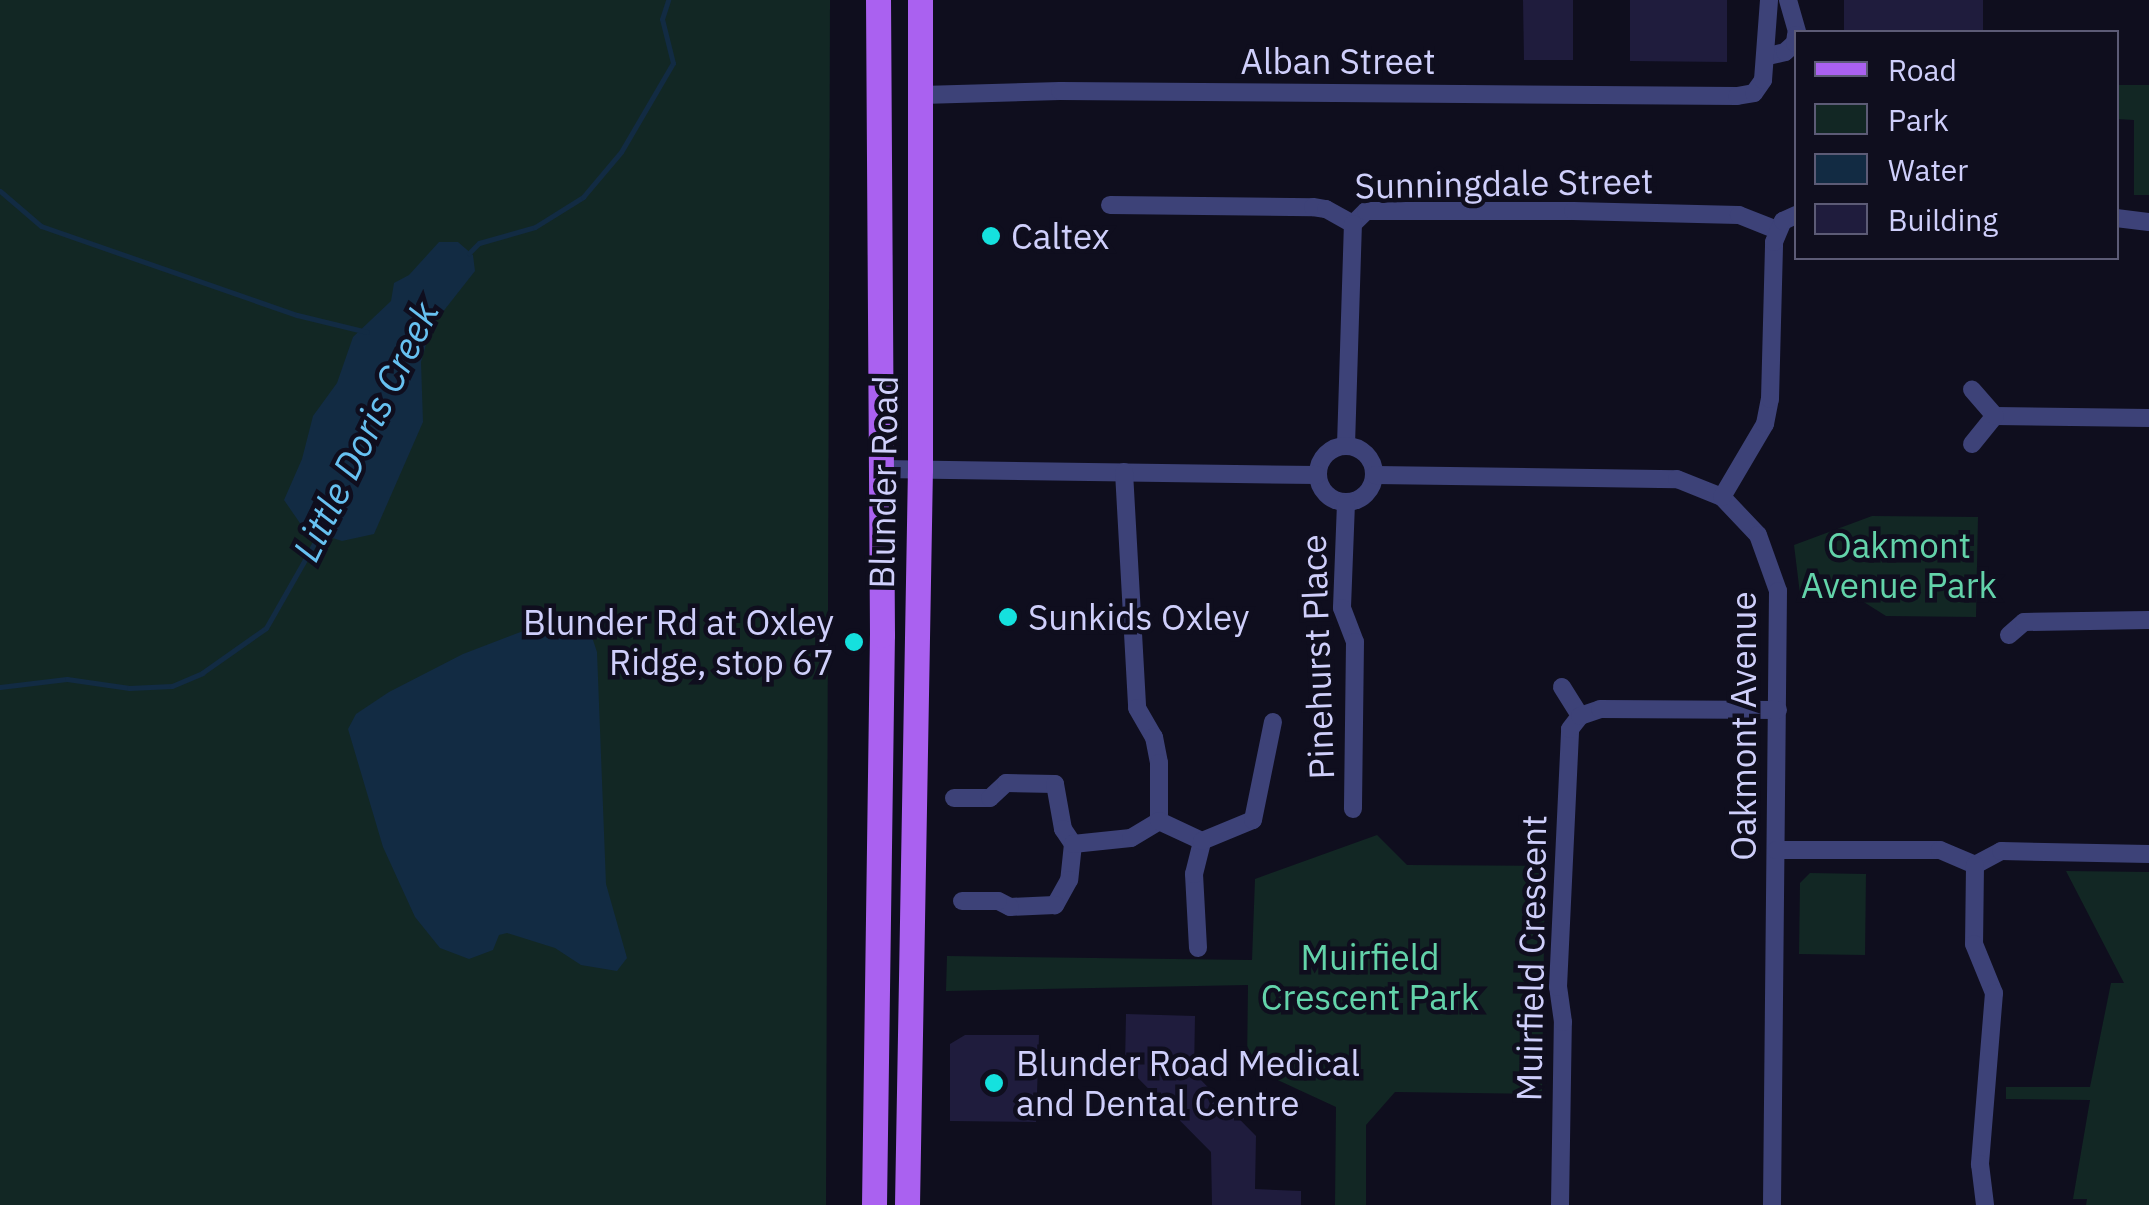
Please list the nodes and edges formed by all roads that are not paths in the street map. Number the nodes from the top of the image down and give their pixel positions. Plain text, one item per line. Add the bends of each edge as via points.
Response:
1 (878, 0) edge
2 (920, 0) edge
3 (1770, 0) edge
4 (1788, 0) edge
5 (1796, 30) edge
6 (1794, 38) edge
7 (1768, 56) junction
8 (922, 95) junction
9 (1110, 205) dead end
10 (1794, 216) edge
11 (2119, 218) edge
12 (2149, 222) edge
13 (1353, 224) junction
14 (1777, 230) junction
15 (1972, 390) dead end
16 (1995, 416) junction
17 (2149, 418) edge
18 (1972, 444) dead end
19 (1346, 446) junction
20 (881, 469) junction
21 (920, 470) junction
22 (1124, 472) junction
23 (1317, 475) junction
24 (1375, 475) junction
25 (1722, 497) junction
26 (1346, 503) junction
27 (2149, 620) edge
28 (2009, 635) dead end
29 (1562, 687) dead end
30 (1778, 710) junction
31 (1580, 716) junction
32 (1273, 722) dead end
33 (954, 798) dead end
34 (1352, 809) dead end
35 (1158, 821) junction
36 (1202, 840) junction
37 (1073, 844) junction
38 (1776, 850) junction
39 (2149, 854) edge
40 (1974, 865) junction
41 (962, 901) dead end
42 (1198, 948) dead end
43 (1983, 1203) edge
44 (874, 1205) edge
45 (906, 1205) edge
46 (1560, 1205) edge
47 (1772, 1205) edge

1 - 20 main road, Blunder Road
2 - 8 main road, Blunder Road
3 - 7 street
4 - 5 street
6 - 7 street via 1785,52
7 - 8 street, Alban Street via 1754,93
8 - 21 main road, Blunder Road
9 - 13 street, Sunningdale Street via 1313,207
10 - 14 street
11 - 12 street
13 - 14 street, Sunningdale Street via 1366,211 1591,211 1739,214
13 - 19 street
14 - 25 street via 1770,399 1764,424
15 - 16 street
16 - 17 street
16 - 18 street
19 - 23 street via 1329,451
19 - 24 street via 1363,451
20 - 21 street
20 - 44 main road, Blunder Road
21 - 22 street
21 - 45 main road, Blunder Road
22 - 23 street
22 - 35 street via 1137,708 1160,763
23 - 26 street via 1329,498
24 - 25 street, Oakmont Avenue via 1656,477
24 - 26 street via 1362,498
25 - 30 street, Oakmont Avenue via 1758,535 1774,572
26 - 34 street, Pinehurst Place via 1342,608 1356,642
27 - 28 street via 2024,622
29 - 31 street
30 - 31 street via 1600,709
30 - 38 street, Oakmont Avenue
31 - 46 street, Muirfield Crescent via 1566,752
32 - 36 street via 1254,820
33 - 37 street via 990,798 1006,783 1054,784 1063,829
35 - 36 street
35 - 37 street via 1130,838
36 - 42 street via 1194,874
37 - 41 street via 1069,880 1055,905
38 - 40 street via 1940,850
38 - 47 street, Oakmont Avenue
39 - 40 street via 2001,852
40 - 43 street via 1974,944 1994,993 1980,1164

